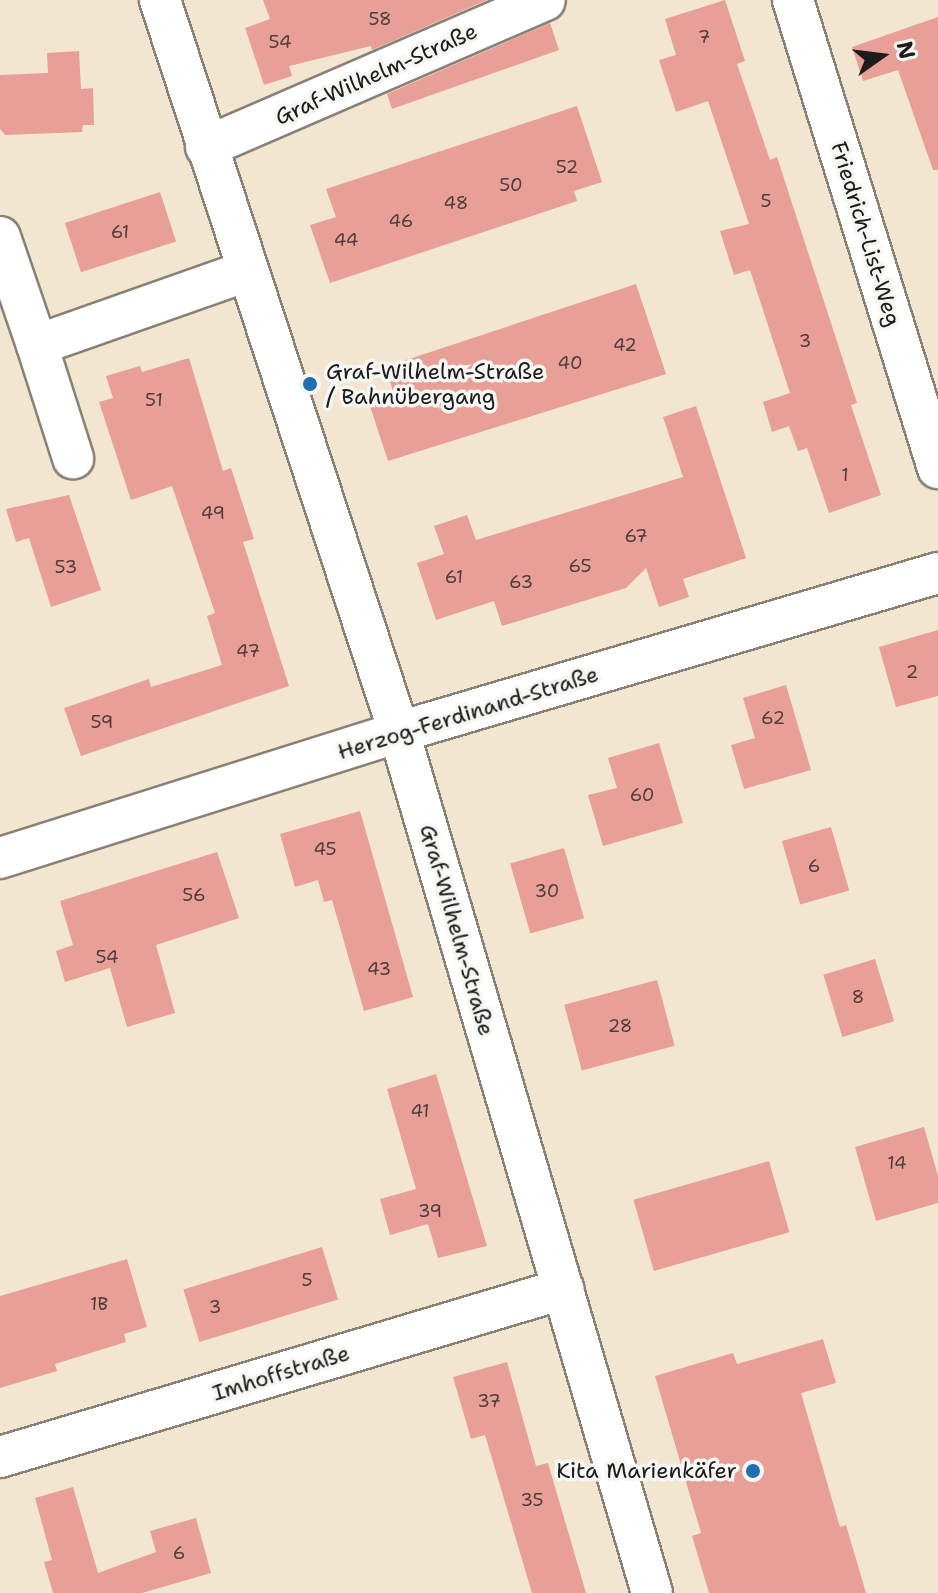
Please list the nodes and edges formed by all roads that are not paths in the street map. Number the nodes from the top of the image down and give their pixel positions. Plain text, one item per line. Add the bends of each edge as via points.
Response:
1 (160, 0) edge
2 (545, 0) edge
3 (793, 0) edge
4 (206, 147) junction
5 (0, 237) edge
6 (247, 271) junction
7 (37, 345) junction
8 (73, 458) dead end
9 (938, 468) edge
10 (938, 573) edge
11 (399, 732) junction
12 (0, 858) edge
13 (563, 1289) junction
14 (0, 1457) edge
15 (652, 1593) edge

1 - 4 street, Graf-Wilhelm-Straße
2 - 4 street, Graf-Wilhelm-Straße
3 - 9 street, Friedrich-List-Weg
4 - 6 street, Graf-Wilhelm-Straße
5 - 7 street
6 - 7 street
6 - 11 street, Graf-Wilhelm-Straße
7 - 8 street
10 - 11 street, Herzog-Ferdinand-Straße
11 - 12 street, Herzog-Ferdinand-Straße
11 - 13 street, Graf-Wilhelm-Straße
13 - 14 street, Imhoffstraße
13 - 15 street, Graf-Wilhelm-Straße

